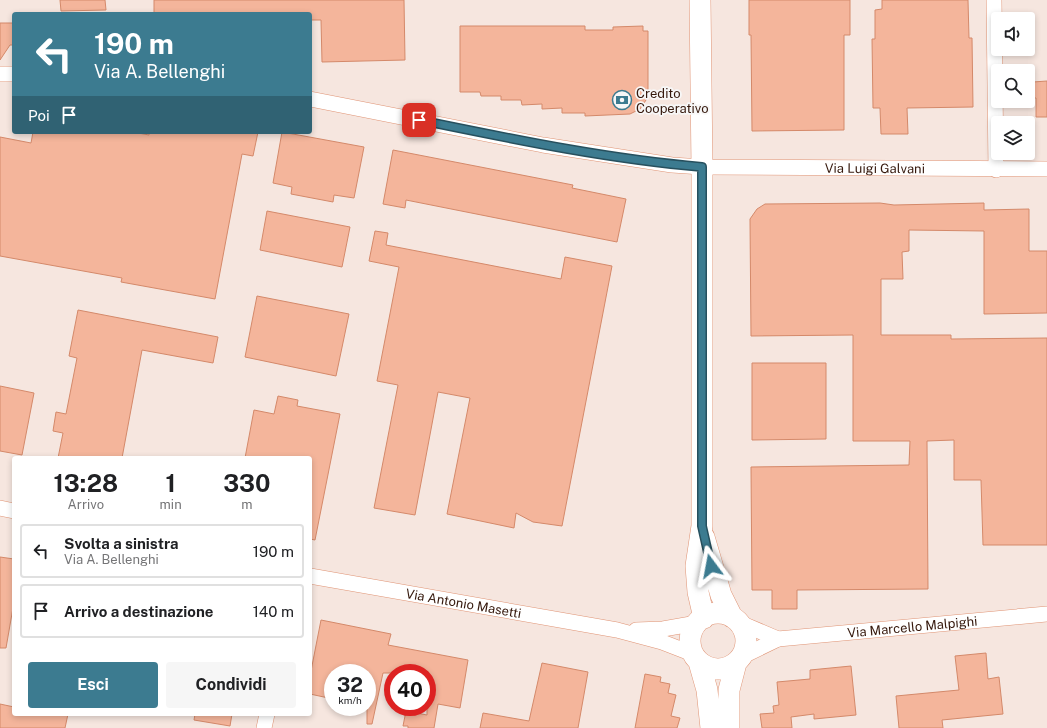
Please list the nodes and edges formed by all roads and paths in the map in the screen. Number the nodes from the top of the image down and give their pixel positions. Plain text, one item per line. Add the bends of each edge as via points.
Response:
1 (700, 0) edge
2 (994, 0) edge
3 (0, 74) edge
4 (12, 74) edge
5 (312, 99) edge
6 (702, 167) junction
7 (1047, 169) edge
8 (996, 170) junction
9 (0, 508) edge
10 (12, 511) edge
11 (702, 526) junction
12 (312, 576) edge
13 (1047, 614) edge
14 (700, 620) junction
15 (735, 620) junction
16 (617, 630) junction
17 (778, 639) junction
18 (696, 658) junction
19 (738, 660) junction
20 (267, 716) edge
21 (264, 728) edge
22 (711, 728) edge
23 (729, 728) edge

1 - 6 street
2 - 8 street
3 - 4 street
5 - 6 street, Via Luigi Galvani via 543,145 672,165
6 - 8 street, Via Luigi Galvani
6 - 11 street
7 - 8 street, Via Luigi Galvani
9 - 10 street
11 - 14 street via 696,566
11 - 15 street via 721,595
12 - 16 street, Via Antonio Masetti
13 - 17 street, Via Marcello Malpighi
14 - 15 street via 720,614
14 - 16 street, Via Antonio Masetti via 663,629
14 - 18 street via 690,638
15 - 17 street, Via Marcello Malpighi
15 - 19 street via 745,633 746,641
16 - 18 street, Via Antonio Masetti via 662,642
17 - 19 street, Via Marcello Malpighi
18 - 19 street via 713,669 729,667
18 - 22 street via 707,690
19 - 23 street via 729,690
20 - 21 street

